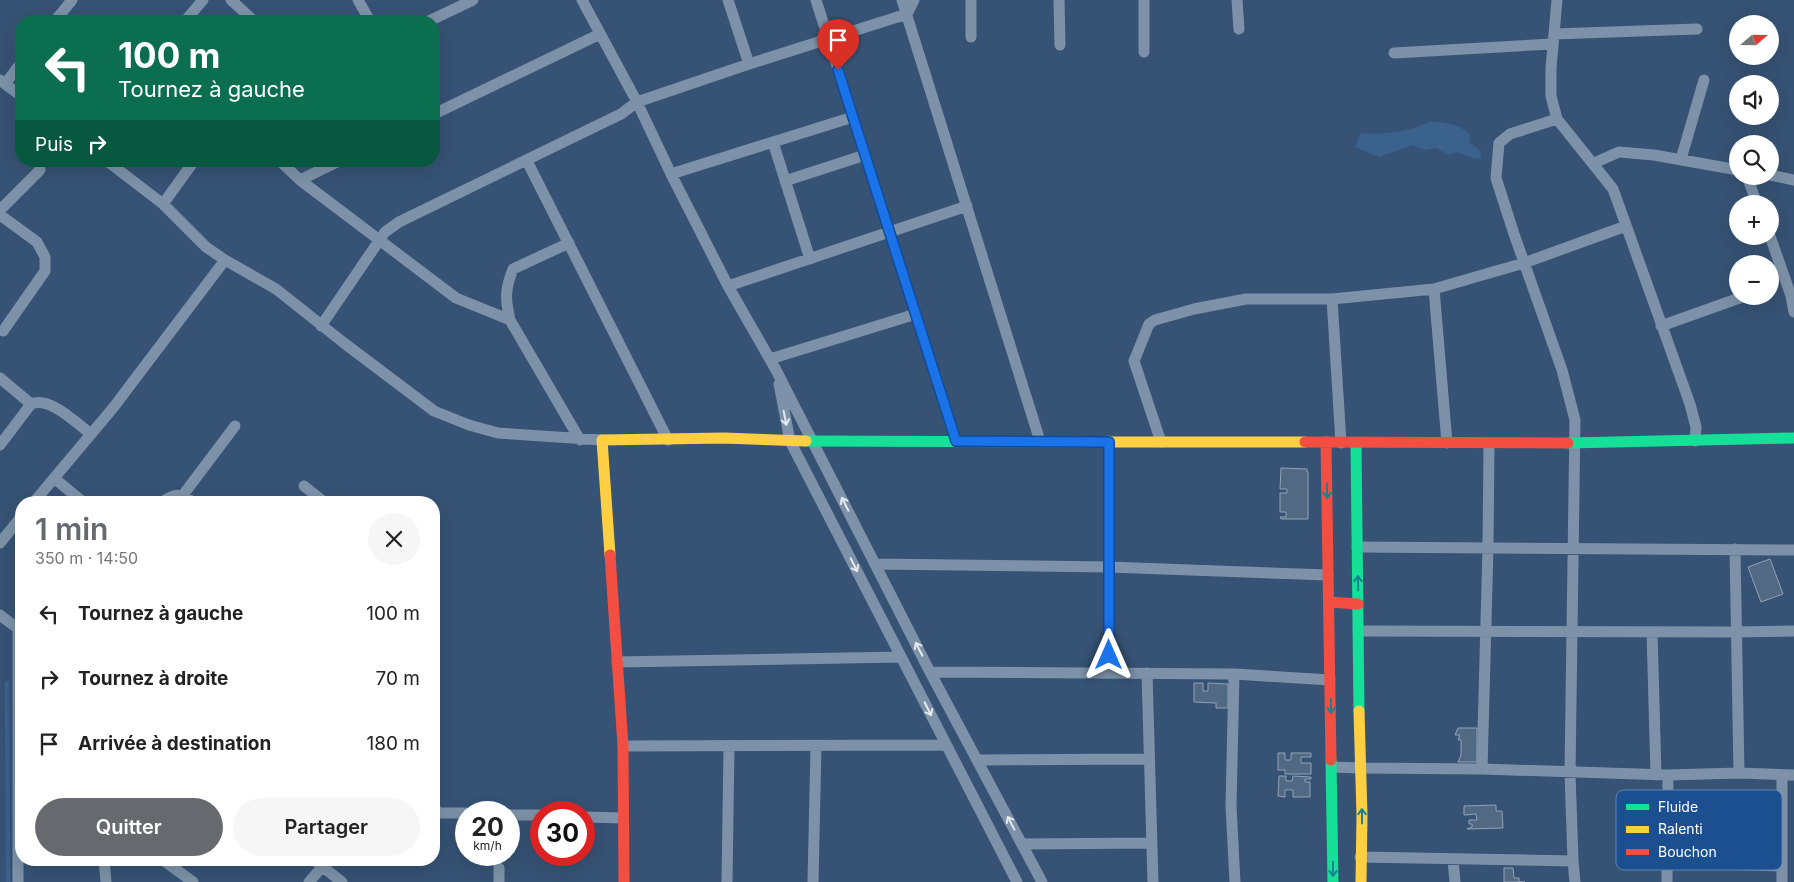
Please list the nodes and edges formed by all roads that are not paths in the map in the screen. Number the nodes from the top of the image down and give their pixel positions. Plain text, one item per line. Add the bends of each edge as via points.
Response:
1 (202, 0) edge
2 (231, 0) edge
3 (358, 0) edge
4 (473, 0) edge
5 (582, 0) edge
6 (728, 0) edge
7 (816, 0) edge
8 (902, 0) edge
9 (914, 0) edge
10 (971, 0) edge
11 (1059, 0) edge
12 (1144, 0) edge
13 (1237, 0) edge
14 (1557, 0) edge
15 (70, 1) edge
16 (450, 5) edge
17 (907, 14) junction
18 (60, 15) edge
19 (190, 15) edge
20 (247, 15) edge
21 (367, 15) edge
22 (437, 15) edge
23 (1239, 29) dead end
24 (1697, 29) dead end
25 (600, 34) junction
26 (971, 37) dead end
27 (828, 39) junction
28 (1553, 39) junction
29 (1060, 45) dead end
30 (1144, 52) dead end
31 (1394, 53) dead end
32 (749, 64) junction
33 (15, 70) edge
34 (1704, 80) dead end
35 (3, 82) edge
36 (15, 91) edge
37 (637, 102) junction
38 (440, 111) edge
39 (853, 117) junction
40 (1557, 119) junction
41 (773, 142) junction
42 (865, 156) junction
43 (1681, 160) junction
44 (527, 161) junction
45 (1594, 163) junction
46 (115, 167) edge
47 (190, 167) edge
48 (286, 167) edge
49 (327, 167) edge
50 (1729, 168) edge
51 (40, 170) dead end
52 (671, 174) junction
53 (1779, 178) edge
54 (300, 180) junction
55 (1794, 180) edge
56 (786, 181) junction
57 (163, 204) junction
58 (967, 206) junction
59 (0, 210) edge
60 (0, 214) edge
61 (1626, 226) junction
62 (890, 232) junction
63 (380, 240) junction
64 (569, 243) junction
65 (1773, 245) edge
66 (810, 259) junction
67 (225, 260) junction
68 (1524, 263) junction
69 (728, 286) junction
70 (1434, 289) junction
71 (1332, 299) junction
72 (1729, 302) edge
73 (1794, 312) edge
74 (916, 314) junction
75 (510, 320) junction
76 (321, 326) junction
77 (1661, 326) junction
78 (3, 331) dead end
79 (770, 360) junction
80 (776, 370) junction
81 (0, 378) edge
82 (31, 404) junction
83 (234, 426) dead end
84 (91, 434) junction
85 (1794, 438) edge
86 (580, 440) junction
87 (602, 440) junction
88 (668, 440) junction
89 (790, 441) junction
90 (812, 441) junction
91 (956, 441) junction
92 (1040, 441) junction
93 (1695, 441) junction
94 (1109, 442) junction
95 (1161, 442) junction
96 (1326, 442) junction
97 (1341, 442) junction
98 (1356, 443) junction
99 (1447, 443) junction
100 (1489, 443) junction
101 (1574, 444) junction
102 (0, 445) edge
103 (54, 478) junction
104 (304, 486) dead end
105 (183, 495) joint
106 (39, 496) edge
107 (76, 496) edge
108 (174, 496) edge
109 (316, 496) edge
110 (15, 525) edge
111 (0, 543) edge
112 (1357, 547) junction
113 (1488, 548) junction
114 (1573, 548) junction
115 (1735, 549) junction
116 (1794, 550) edge
117 (876, 564) junction
118 (1109, 567) junction
119 (1328, 575) junction
120 (1329, 602) junction
121 (1358, 604) junction
122 (0, 615) edge
123 (15, 626) edge
124 (1358, 631) junction
125 (1794, 631) edge
126 (1486, 632) junction
127 (1573, 632) junction
128 (1652, 632) junction
129 (1736, 632) junction
130 (901, 657) junction
131 (618, 662) junction
132 (1341, 671) junction
133 (930, 672) junction
134 (1110, 672) junction
135 (1147, 673) junction
136 (1234, 674) junction
137 (946, 745) junction
138 (623, 746) junction
139 (729, 746) junction
140 (816, 746) junction
141 (1149, 759) junction
142 (977, 760) junction
143 (1332, 766) junction
144 (1360, 768) junction
145 (1482, 769) junction
146 (1570, 773) junction
147 (1739, 773) junction
148 (1662, 775) junction
149 (1788, 775) edge
150 (1663, 790) edge
151 (440, 813) edge
152 (455, 813) edge
153 (595, 817) edge
154 (623, 818) junction
155 (1152, 842) junction
156 (1022, 844) junction
157 (1360, 857) junction
158 (1453, 860) junction
159 (1573, 861) junction
160 (18, 866) edge
161 (105, 866) edge
162 (172, 866) edge
163 (317, 866) edge
164 (322, 866) edge
165 (1782, 866) joint
166 (499, 868) dead end
167 (18, 882) edge
168 (106, 882) edge
169 (192, 882) edge
170 (310, 882) edge
171 (342, 882) edge
172 (499, 882) edge
173 (624, 882) edge
174 (728, 882) edge
175 (813, 882) edge
176 (1016, 882) edge
177 (1042, 882) edge
178 (1153, 882) edge
179 (1235, 882) edge
180 (1333, 882) edge
181 (1361, 882) edge
182 (1455, 882) edge
183 (1575, 882) edge
184 (1782, 882) edge

1 - 19 street
2 - 20 street
3 - 21 street
4 - 16 street
5 - 25 street
6 - 32 street
7 - 27 street
8 - 17 street
9 - 17 street
10 - 26 street
11 - 29 street
12 - 30 street
13 - 23 street
14 - 28 street
15 - 18 street
16 - 22 street
17 - 27 street
17 - 58 street
24 - 28 street
25 - 37 street
25 - 38 street
27 - 32 street
27 - 39 street
28 - 31 street
28 - 40 street via 1551,96
32 - 37 street
33 - 35 street
34 - 43 street
35 - 36 street
37 - 44 street via 621,114
37 - 52 street
39 - 41 street
39 - 42 street
40 - 45 street
40 - 68 street via 1510,134 1499,144 1496,178
41 - 52 street
41 - 56 street
42 - 56 street
42 - 62 street
43 - 45 street via 1619,152
43 - 50 street
44 - 63 street via 399,222
44 - 64 street
45 - 61 street via 1613,188
46 - 57 street
47 - 57 street
48 - 54 street
49 - 54 street
51 - 59 street
52 - 69 street
53 - 55 street
54 - 63 street
56 - 66 street
57 - 67 street via 206,247
58 - 62 street
58 - 92 street
60 - 78 street via 37,242 45,257 45,271
61 - 68 street
61 - 77 street
62 - 66 street
62 - 74 street
63 - 75 street via 456,298
63 - 76 street
64 - 75 street via 513,269 506,286
64 - 88 street
65 - 73 street
66 - 69 street
67 - 76 street via 276,289
67 - 84 street
68 - 70 street
68 - 101 street via 1571,401 1575,420
69 - 79 street
70 - 71 street
70 - 99 street
71 - 95 street via 1246,299 1194,308 1149,324 1134,360
71 - 97 street
72 - 77 street
74 - 79 street
74 - 91 street
75 - 86 street
76 - 86 street via 434,411 498,433
77 - 93 street via 1690,404 1696,427
79 - 80 street
80 -> 89 street
80 - 90 street
81 - 82 street
82 - 84 street via 37,401 51,405
82 - 102 street
83 - 105 street
84 - 103 street
85 - 93 street
86 - 87 street
87 - 88 street
87 - 131 street
88 - 89 street
89 - 90 street
89 -> 130 street
90 - 91 street
117 -> 90 street
91 - 92 street
92 - 94 street
93 - 101 street
94 - 95 street
94 - 118 street
95 - 96 street
96 - 97 street
96 -> 119 street
97 - 98 street
98 - 99 street
98 - 112 street
99 - 100 street
100 - 101 street
100 - 113 street
101 - 114 street
103 - 106 street
103 - 107 street
104 - 109 street
105 - 108 street
110 - 111 street
112 - 113 street
121 -> 112 street
113 - 114 street
113 - 126 street
114 - 115 street
114 - 127 street
115 - 116 street
115 - 129 street
117 - 118 street
133 -> 117 street
118 - 119 street
118 - 134 street
119 - 120 street
120 - 121 street
120 - 132 street
121 - 124 street
122 - 123 street
124 - 126 street
124 - 132 street
125 - 129 street
126 - 127 street
126 - 145 street
127 - 128 street
127 - 146 street
128 - 129 street
128 - 148 street
129 - 147 street
130 - 131 street
130 -> 137 street
131 - 138 street
132 - 136 street
132 -> 143 street
132 - 144 street
133 - 134 street
133 - 142 street
134 - 135 street
135 - 136 street
135 - 141 street
136 - 179 street via 1231,806
137 - 140 street
137 - 176 street
138 - 139 street
138 - 154 street
139 - 140 street
139 - 174 street
140 - 175 street
141 - 142 street
141 - 155 street
156 -> 142 street
143 - 144 street
143 -> 180 street
144 - 145 street
157 -> 144 street
145 - 146 street
146 - 148 street
146 - 159 street
147 - 148 street
147 - 149 street
148 - 150 street
149 - 165 street
151 - 152 street
153 - 154 street
154 - 173 street
155 - 156 street
155 - 178 street
156 - 177 street
157 - 158 street
157 - 181 street
158 - 159 street
158 - 182 street
159 - 183 street
160 - 167 street
161 - 168 street
162 - 169 street
163 - 170 street
164 - 171 street
165 - 184 street
166 - 172 street

